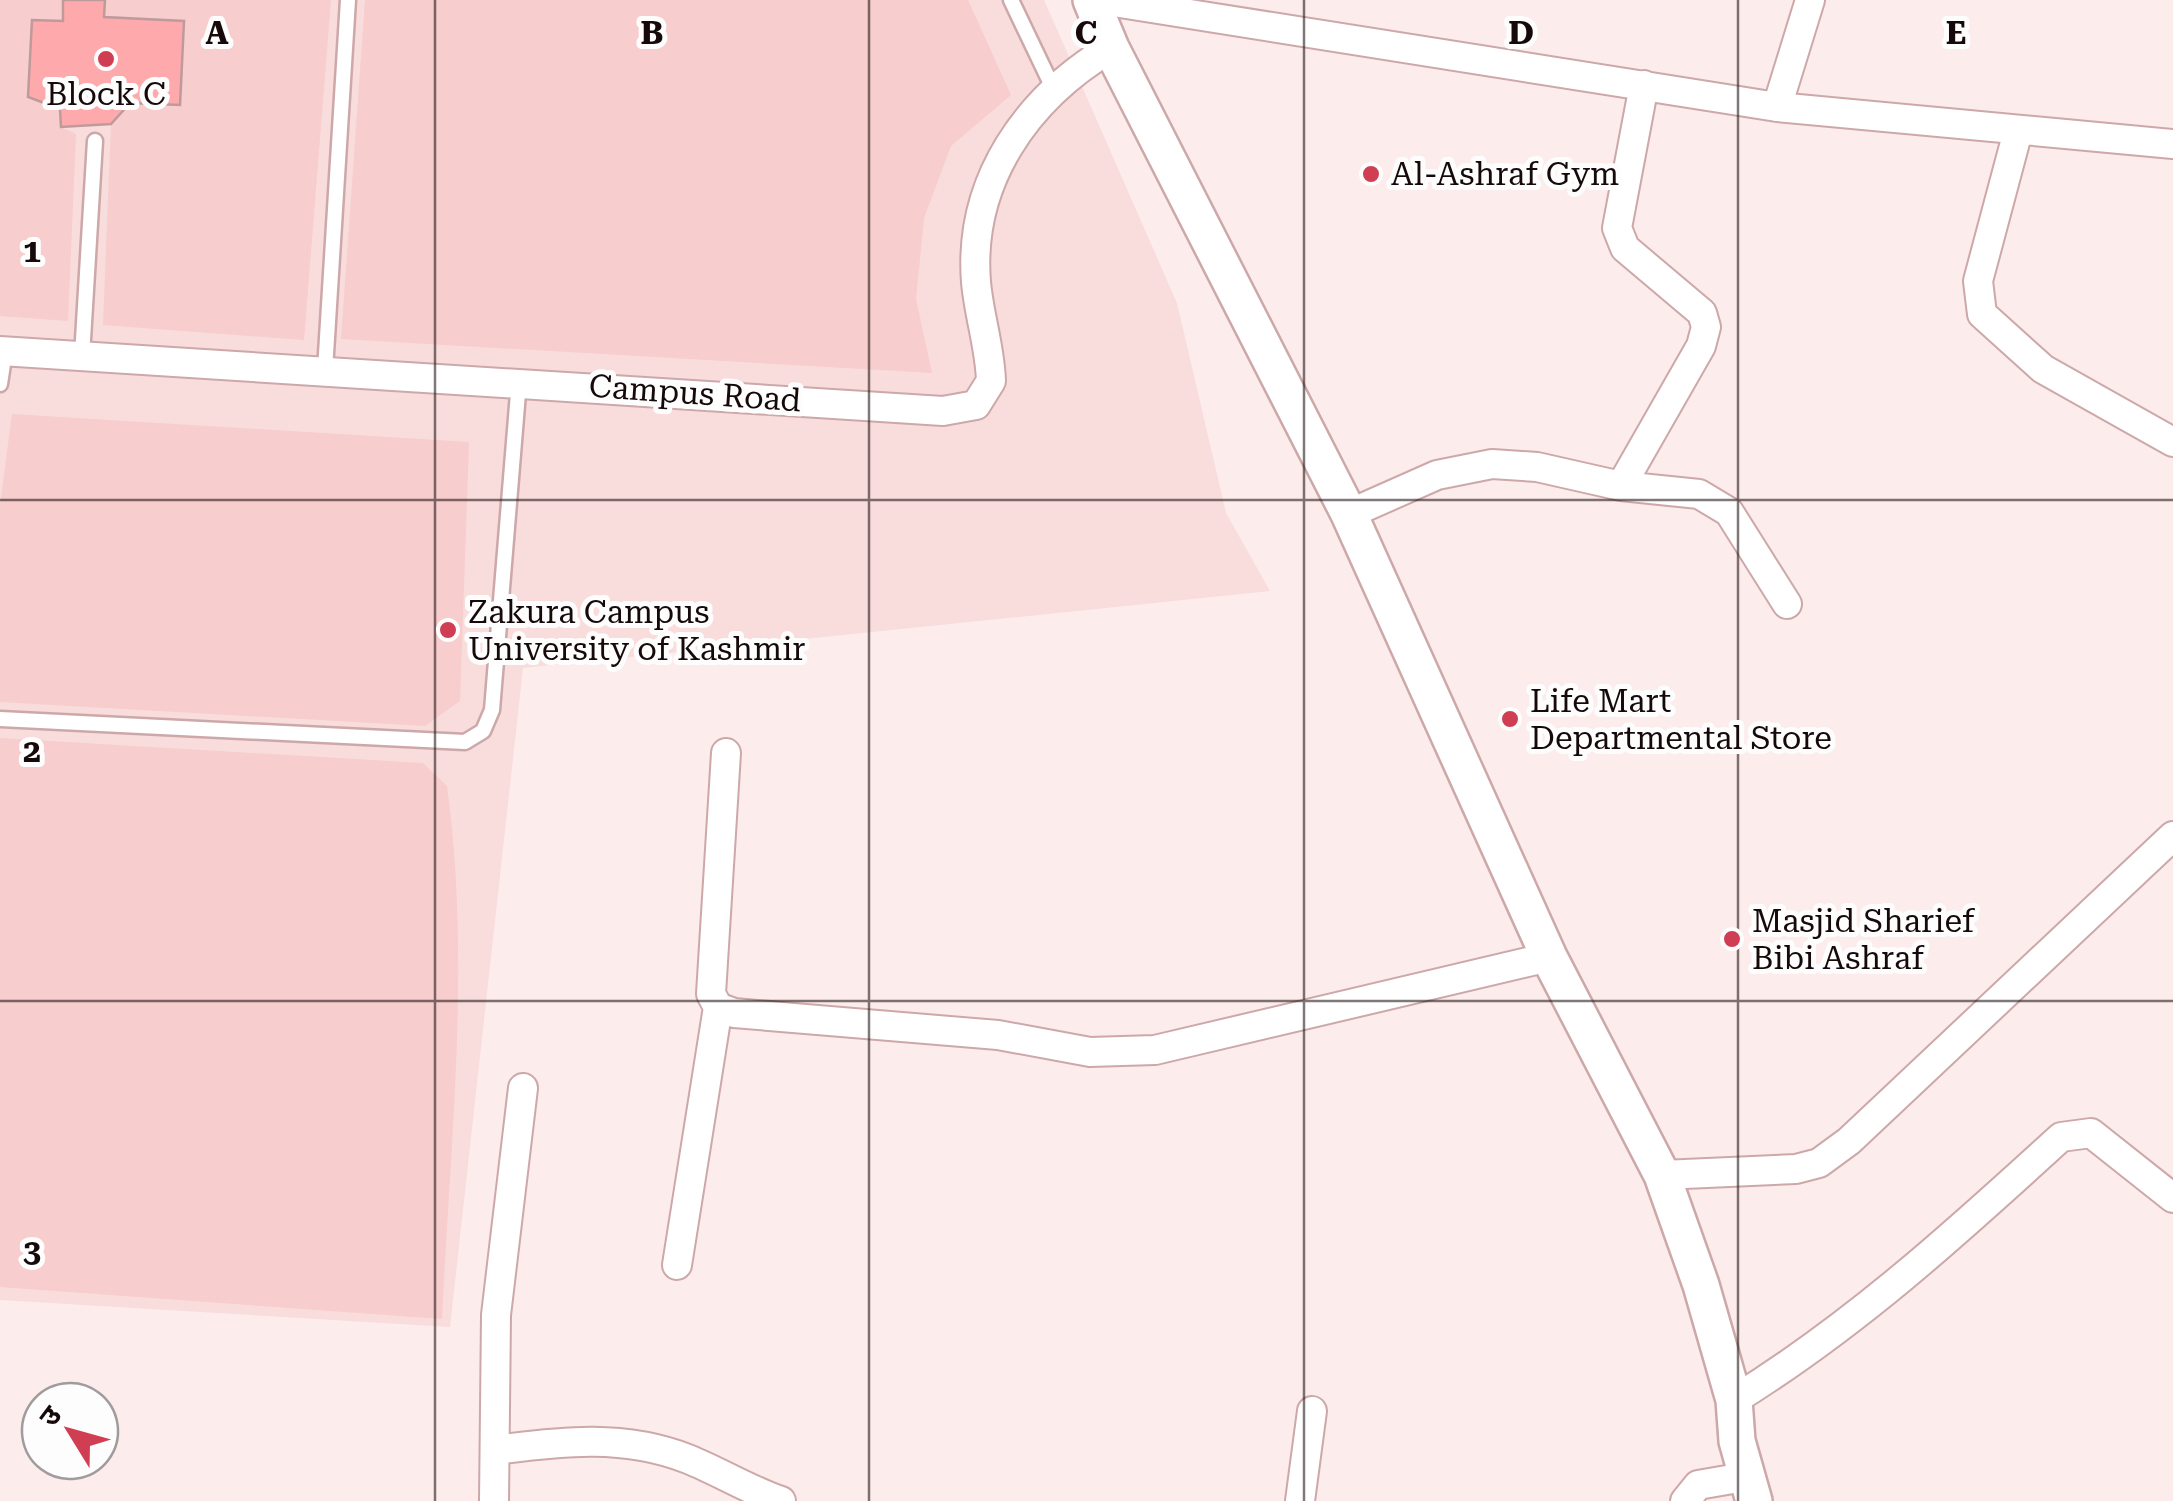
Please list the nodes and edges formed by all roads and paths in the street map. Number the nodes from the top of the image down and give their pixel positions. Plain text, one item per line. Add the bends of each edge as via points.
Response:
1 (348, 0) edge
2 (1011, 0) edge
3 (1090, 0) edge
4 (1102, 0) edge
5 (1810, 0) edge
6 (1111, 48) junction
7 (1644, 85) junction
8 (1053, 88) junction
9 (1777, 107) junction
10 (2018, 131) junction
11 (95, 142) dead end
12 (2173, 144) edge
13 (2, 351) edge
14 (82, 356) junction
15 (325, 370) junction
16 (519, 380) junction
17 (0, 384) edge
18 (2173, 442) edge
19 (1621, 486) junction
20 (1349, 514) junction
21 (1786, 604) dead end
22 (0, 719) edge
23 (726, 753) dead end
24 (2173, 836) edge
25 (1549, 957) junction
26 (718, 1007) junction
27 (523, 1088) dead end
28 (1662, 1175) junction
29 (2173, 1198) edge
30 (677, 1265) dead end
31 (1734, 1400) junction
32 (1312, 1410) dead end
33 (496, 1450) junction
34 (1749, 1489) edge
35 (494, 1501) edge
36 (781, 1501) edge
37 (1300, 1501) edge
38 (1685, 1501) edge

1 - 15 lane
2 - 8 lane
3 - 6 street
4 - 7 street
5 - 9 street
6 - 8 street, Campus Road
6 - 20 street
7 - 9 street
7 - 19 street via 1617,228 1625,248 1702,314 1706,327
8 - 16 street, Campus Road via 1009,143 982,208 976,279 991,381 976,405 943,411
9 - 10 street
10 - 12 street
10 - 18 street via 1978,281 1982,314 2043,369
11 - 14 lane
13 - 14 street, Campus Road
13 - 17 lane
14 - 15 street, Campus Road
15 - 16 street, Campus Road
16 - 22 lane via 492,710 483,731 465,742
19 - 20 street via 1492,464 1437,475
19 - 21 street via 1714,500 1729,512
20 - 25 street
23 - 26 street via 711,994
24 - 28 street via 1819,1163
25 - 26 street via 1121,1054
25 - 28 street
26 - 30 street
27 - 33 street via 496,1315
28 - 31 street
29 - 31 street via 2091,1133 2061,1137 1884,1296
31 - 34 street
32 - 37 street
33 - 35 street
33 - 36 street via 570,1440 619,1442 684,1457
34 - 38 street via 1698,1485

